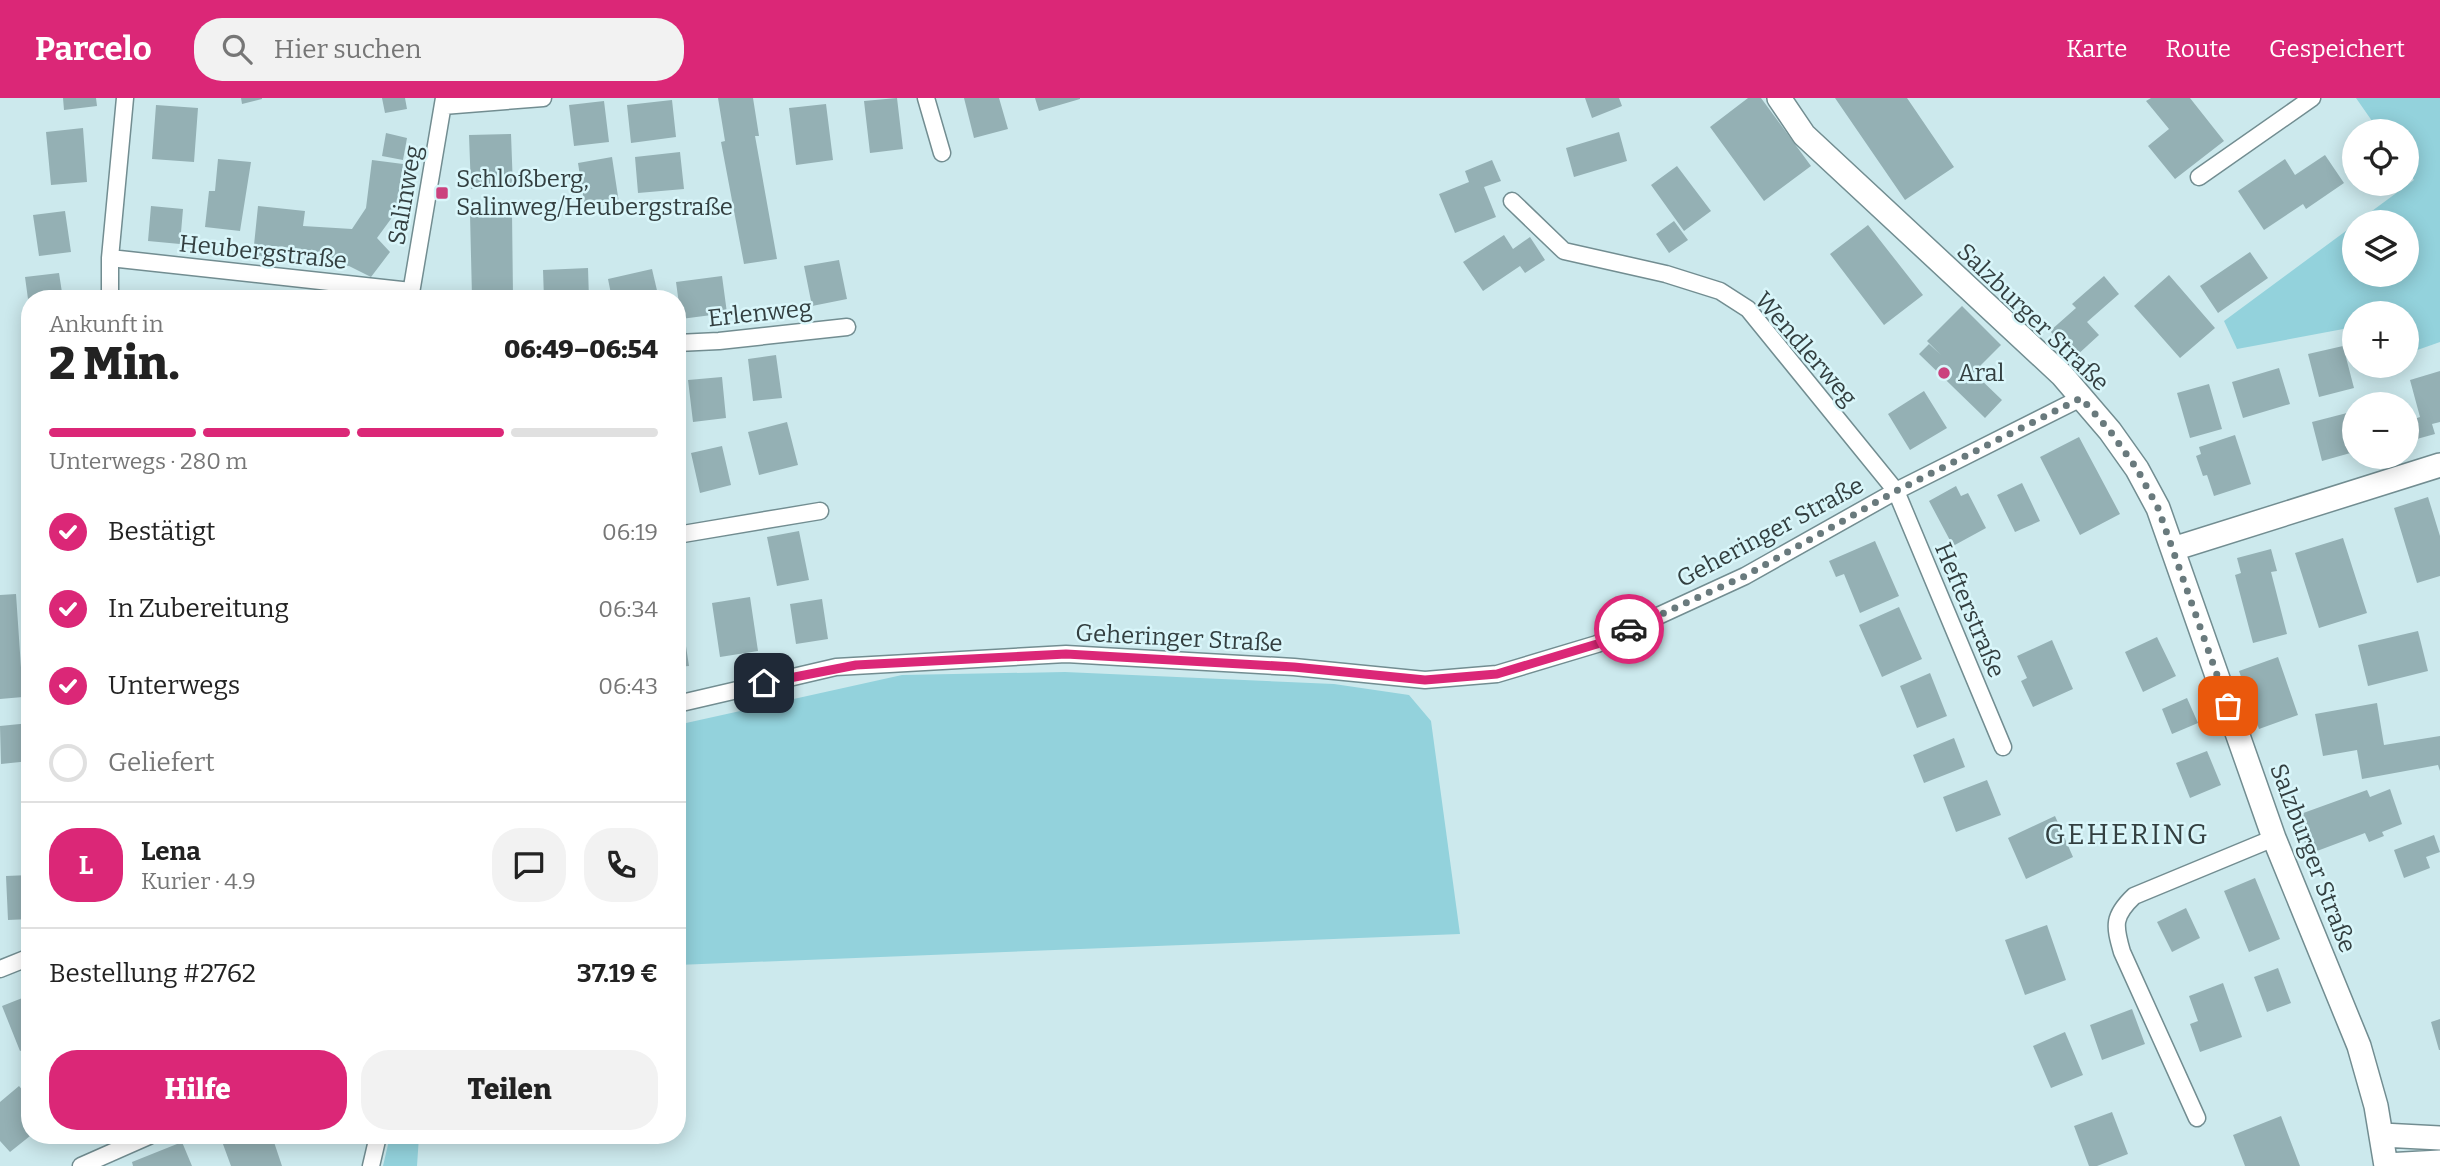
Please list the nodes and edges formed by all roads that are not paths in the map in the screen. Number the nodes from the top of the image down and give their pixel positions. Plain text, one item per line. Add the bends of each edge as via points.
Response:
1 (125, 98) edge
2 (543, 98) edge
3 (926, 98) edge
4 (1779, 98) edge
5 (2312, 98) edge
6 (444, 102) edge
7 (942, 153) dead end
8 (2199, 177) dead end
9 (1512, 201) dead end
10 (110, 258) junction
11 (110, 290) edge
12 (370, 290) edge
13 (412, 290) edge
14 (847, 327) dead end
15 (686, 343) edge
16 (2081, 398) junction
17 (2440, 465) edge
18 (1896, 491) junction
19 (820, 511) dead end
20 (686, 533) edge
21 (2173, 548) junction
22 (686, 702) edge
23 (2003, 747) dead end
24 (2274, 838) junction
25 (21, 961) edge
26 (0, 969) edge
27 (2197, 1118) dead end
28 (2382, 1135) junction
29 (2440, 1138) edge
30 (131, 1144) edge
31 (376, 1144) edge
32 (2440, 1162) edge
33 (82, 1166) edge
34 (371, 1166) edge
35 (2386, 1166) edge

1 - 10 street
2 - 6 street
3 - 7 street
4 - 16 main road, Salzburger Straße via 1804,135 2062,375
5 - 8 street
6 - 13 street, Salinweg
9 - 18 street, Wendlerweg via 1564,251 1720,291 1748,309
10 - 11 street
10 - 12 street, Heubergstraße
14 - 15 street, Erlenweg
16 - 18 street, Geheringer Straße
16 - 21 main road, Salzburger Straße via 2137,469
17 - 21 main road
18 - 22 street, Geheringer Straße via 1745,576 1609,639 1497,674 1425,680 1294,667 1066,654 836,667
18 - 23 street, Hefterstraße
19 - 20 street
21 - 24 main road, Salzburger Straße
24 - 27 street via 2134,896 2120,909 2116,930 2122,952
24 - 28 main road, Salzburger Straße via 2358,1046
25 - 26 street
28 - 29 main road
28 - 35 main road, Salzburger Straße
30 - 33 street
31 - 34 street
32 - 35 main road

